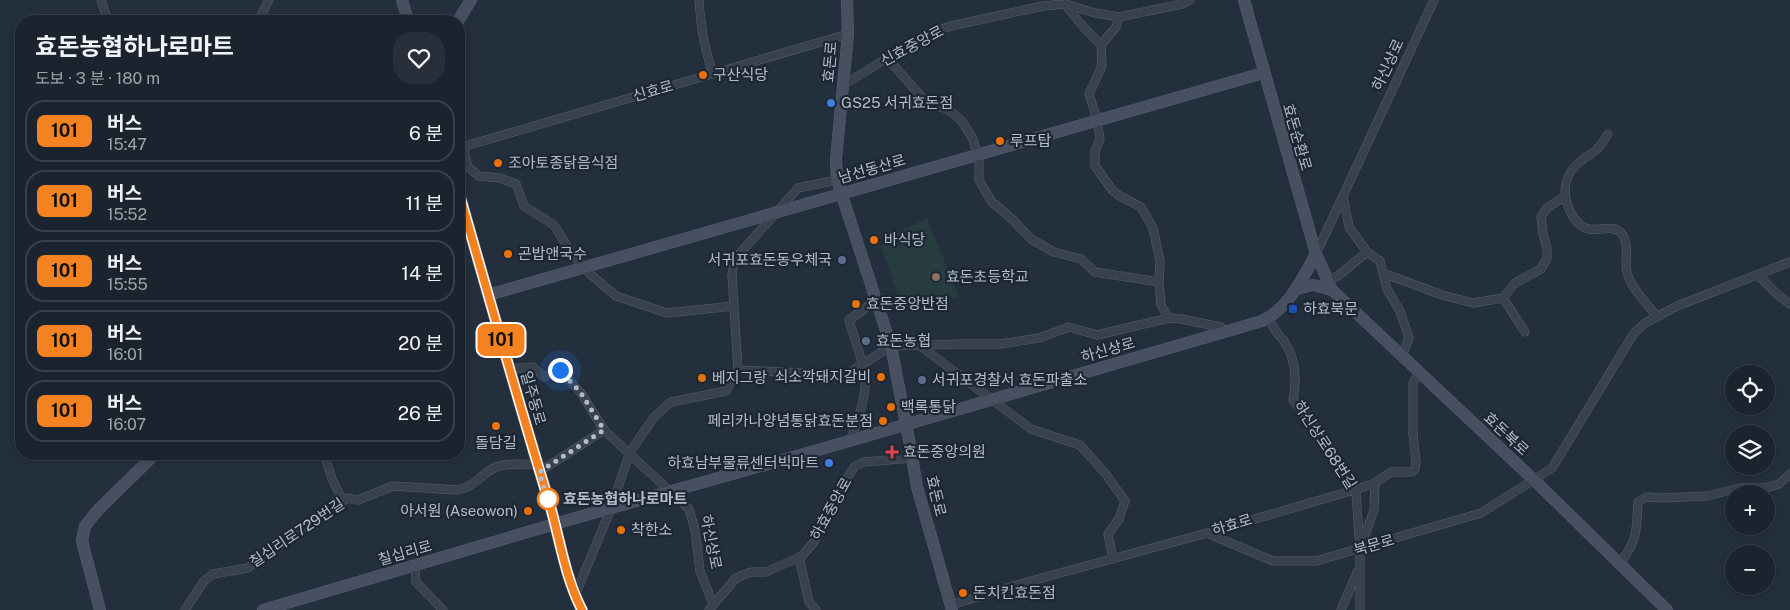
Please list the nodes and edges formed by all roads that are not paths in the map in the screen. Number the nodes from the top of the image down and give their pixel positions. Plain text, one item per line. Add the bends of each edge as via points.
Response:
1 (101, 0) edge
2 (269, 0) edge
3 (402, 0) edge
4 (471, 0) edge
5 (700, 0) edge
6 (847, 0) edge
7 (1190, 0) edge
8 (1244, 0) edge
9 (1434, 0) edge
10 (1064, 2) edge
11 (106, 15) edge
12 (261, 15) edge
13 (406, 15) edge
14 (462, 15) edge
15 (1119, 17) junction
16 (848, 34) junction
17 (1101, 45) junction
18 (887, 58) junction
19 (1263, 73) junction
20 (713, 74) junction
21 (843, 85) junction
22 (1097, 121) junction
23 (1608, 134) dead end
24 (465, 146) edge
25 (978, 155) junction
26 (465, 158) edge
27 (837, 180) junction
28 (842, 193) junction
29 (1343, 196) junction
30 (1564, 197) junction
31 (465, 214) edge
32 (773, 214) junction
33 (1367, 252) junction
34 (1316, 254) junction
35 (1790, 262) edge
36 (584, 267) junction
37 (1383, 273) junction
38 (1758, 275) junction
39 (1159, 282) junction
40 (1330, 285) junction
41 (1297, 289) junction
42 (488, 295) junction
43 (1503, 298) junction
44 (875, 301) junction
45 (1790, 304) edge
46 (734, 306) junction
47 (1657, 317) junction
48 (1168, 318) junction
49 (1269, 318) junction
50 (1525, 332) dead end
51 (1223, 333) junction
52 (919, 345) junction
53 (891, 346) junction
54 (1402, 356) junction
55 (862, 366) junction
56 (509, 368) junction
57 (738, 370) junction
58 (1419, 373) junction
59 (991, 399) junction
60 (906, 424) junction
61 (604, 430) junction
62 (850, 440) junction
63 (630, 452) junction
64 (912, 458) junction
65 (149, 460) edge
66 (326, 460) edge
67 (538, 468) junction
68 (1790, 474) edge
69 (1534, 480) junction
70 (1375, 483) junction
71 (1354, 490) junction
72 (672, 491) junction
73 (343, 500) junction
74 (611, 508) junction
75 (555, 524) junction
76 (1208, 533) junction
77 (1360, 549) junction
78 (799, 557) junction
79 (1113, 558) junction
80 (1620, 564) junction
81 (415, 566) junction
82 (1360, 566) junction
83 (575, 596) junction
84 (711, 607) edge
85 (952, 608) edge
86 (100, 610) edge
87 (185, 610) edge
88 (263, 610) edge
89 (443, 610) edge
90 (582, 610) edge
91 (816, 610) edge
92 (1341, 610) edge
93 (1360, 610) edge
94 (1667, 610) edge

1 - 11 street
2 - 12 street
3 - 13 street
4 - 14 street
5 - 20 street via 704,48
6 - 16 street, 효돈로
7 - 15 street, 신효중앙로
8 - 19 street, 효돈순환로
9 - 29 street, 하신상로
10 - 15 street, 신효중앙로
10 - 17 street
10 - 18 street, 신효중앙로 via 951,26 929,33
15 - 17 street via 1116,27
16 - 20 street, 신효로
16 - 21 street, 효돈로
17 - 22 street via 1102,66 1089,94
18 - 21 street, 신효중앙로
18 - 25 street via 928,104 948,109 961,120 973,138
19 - 22 street, 남선동산로
19 - 34 street, 효돈순환로
20 - 24 street, 신효로
21 - 27 street, 효돈로
22 - 25 street, 남선동산로
22 - 39 street via 1100,139 1095,151 1095,166 1113,190 1141,207 1153,228 1160,261
23 - 30 street via 1596,150 1573,168 1565,185
25 - 28 street, 남선동산로
25 - 39 street via 979,180 992,202 1031,239 1054,252 1081,259 1096,272
26 - 36 street via 468,167 479,176 516,184 524,206 554,225
27 - 28 street, 효돈로
27 - 32 street via 798,188
28 - 32 street, 남선동산로
28 - 44 street, 효돈로
29 - 33 street via 1349,227
29 - 34 street, 하신상로
30 - 43 street via 1547,208 1541,217 1547,248 1547,258 1541,269 1515,283
30 - 47 street via 1582,227 1616,230 1622,234 1626,243 1627,273
31 - 42 street, 일주동로
32 - 36 street, 남선동산로
32 - 46 street via 735,259 732,275
33 - 37 street via 1380,261
33 - 40 street
34 - 40 street, 효돈순환로
34 - 41 street, 하신상로
35 - 38 street, 북문로
36 - 42 street, 남선동산로
36 - 46 street via 616,296 667,313
37 - 43 street via 1474,304
37 - 54 street via 1409,338
38 - 45 street
38 - 47 street, 북문로
39 - 48 street
40 - 41 street
40 - 54 street, 효돈북로
41 - 49 street, 하신상로
42 - 56 street, 일주동로
43 - 50 street
44 - 53 street, 효돈로
44 - 55 street via 849,320
46 - 57 street
47 - 69 street, 북문로 via 1634,333 1552,468
48 - 51 street via 1221,327
48 - 52 street via 1097,335 1069,327 1039,338 1000,344
49 - 51 street, 하신상로
49 - 71 street, 하신상로68번길 via 1284,340 1295,370 1293,400
51 - 59 street, 하신상로
52 - 53 street
52 - 59 street
53 - 55 street
53 - 60 street, 효돈로
54 - 58 street, 효돈북로
55 - 57 street via 846,376
55 - 62 street via 865,387 858,421
56 - 61 street via 533,366 544,377 560,370 581,393
56 - 67 street, 일주동로
57 - 63 street via 726,392 671,402 654,417
58 - 69 street, 효돈북로
58 - 70 street, 하효로 via 1413,384 1415,469 1412,472 1391,472
59 - 60 street, 하신상로
59 - 79 street via 1030,429 1080,445 1126,500 1119,520 1108,534
60 - 62 street, 하신상로
60 - 64 street, 효돈로
61 - 63 street
61 - 67 street
62 - 72 street, 하신상로
63 - 72 street
63 - 74 street
64 - 78 street, 하효중앙로 via 864,462 855,466 814,542
64 - 85 street, 효돈로 via 917,487
65 - 86 street via 85,526 82,541
66 - 73 street
67 - 73 street, 칠십리로729번길 via 495,467 476,483 457,490 393,486 358,500
67 - 75 street, 일주동로
68 - 80 street via 1779,484 1764,488 1740,488 1707,496 1646,497 1638,502 1637,531 1632,548
69 - 77 street, 북문로 via 1481,513
69 - 80 street, 효돈북로
70 - 71 street, 하효로
70 - 77 street via 1374,510
71 - 76 street, 하효로
71 - 77 street, 하신상로68번길
72 - 74 street, 하신상로
72 - 84 street, 하신상로 via 689,508 700,572
73 - 87 street, 칠십리로729번길 via 248,568 213,574 204,581
74 - 75 street, 하신상로
74 - 83 street
75 - 81 street, 칠십리로
75 - 83 street, 일주동로
76 - 77 street, 북문로 via 1272,560 1316,561
76 - 79 street, 하효로
77 - 82 street
78 - 84 street, 하효중앙로 via 766,572 751,572 736,578
78 - 91 street via 810,602
79 - 85 street, 하효로 via 1027,582
80 - 94 street, 효돈북로
81 - 88 street, 칠십리로
81 - 89 street via 416,582
82 - 92 street
82 - 93 street
83 - 90 street, 일주동로

